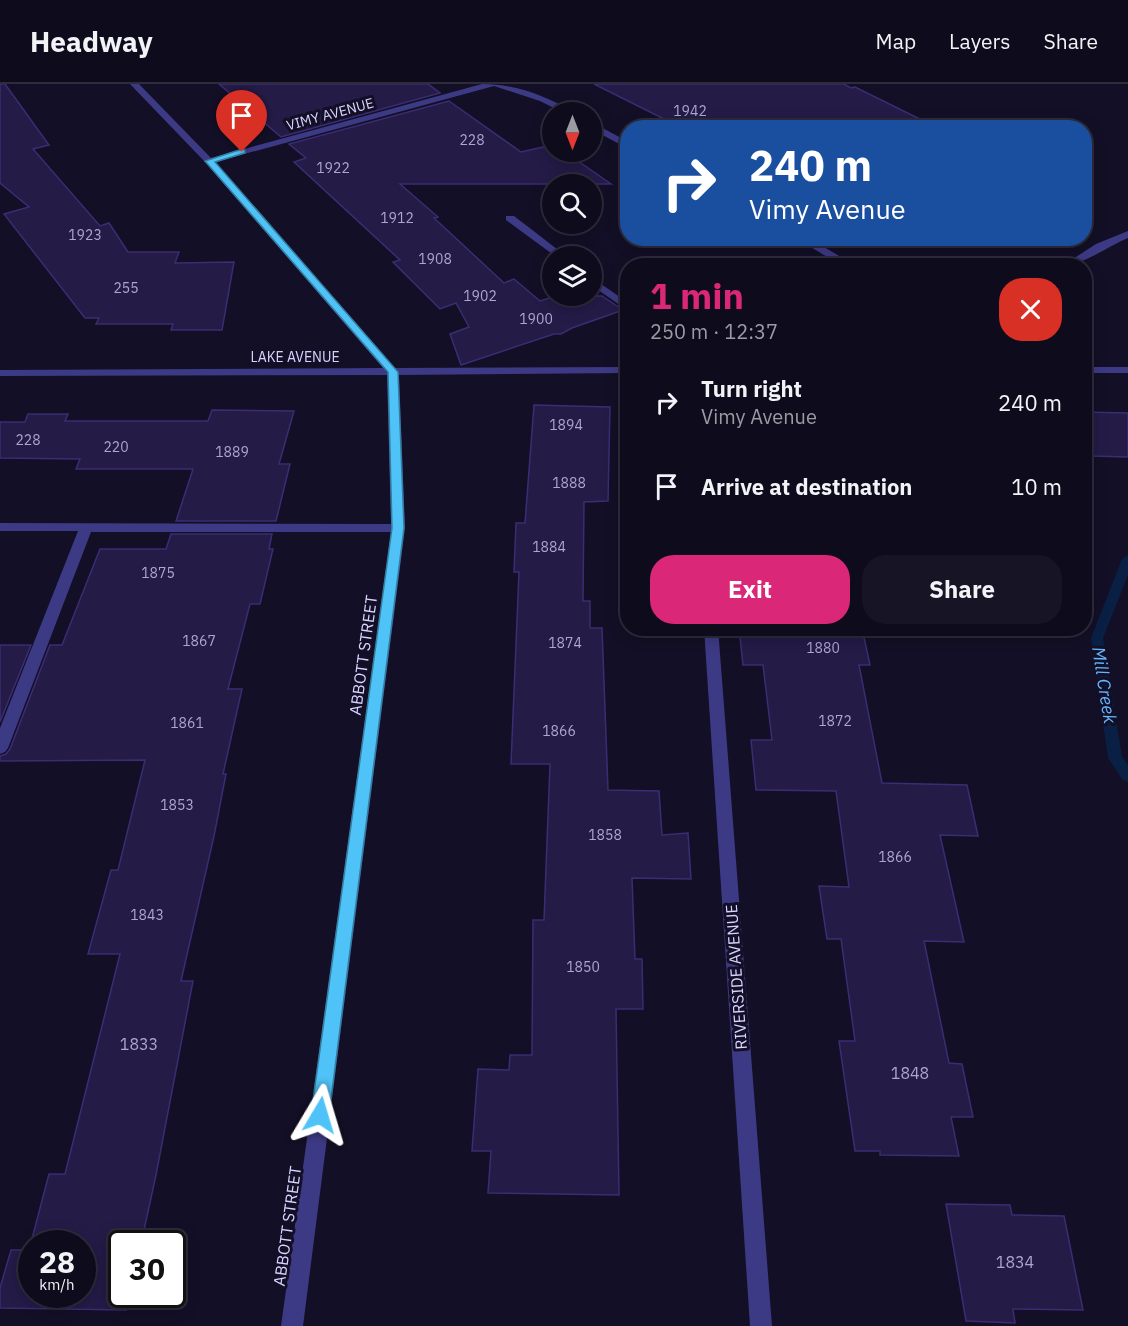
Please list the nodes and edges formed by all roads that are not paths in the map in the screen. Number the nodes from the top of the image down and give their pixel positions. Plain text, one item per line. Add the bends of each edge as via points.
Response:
1 (134, 84) edge
2 (492, 84) edge
3 (497, 84) edge
4 (549, 102) edge
5 (602, 131) edge
6 (620, 140) edge
7 (210, 161) junction
8 (510, 218) dead end
9 (1128, 234) edge
10 (548, 246) edge
11 (815, 246) edge
12 (837, 258) edge
13 (1080, 258) edge
14 (602, 288) edge
15 (620, 302) edge
16 (620, 370) edge
17 (1092, 370) edge
18 (1128, 370) edge
19 (393, 372) junction
20 (0, 373) edge
21 (0, 527) edge
22 (86, 527) junction
23 (398, 528) junction
24 (712, 636) edge
25 (0, 748) edge
26 (292, 1326) edge
27 (761, 1326) edge

1 - 7 street
2 - 7 street, VIMY AVENUE
3 - 4 street
5 - 6 street
7 - 19 street
8 - 10 street
9 - 13 street
11 - 12 street
14 - 15 street
16 - 19 street, LAKE AVENUE
17 - 18 street
19 - 20 street, LAKE AVENUE
19 - 23 street, ABBOTT STREET
21 - 22 street
22 - 23 street
22 - 25 street
23 - 26 street, ABBOTT STREET
24 - 27 street, RIVERSIDE AVENUE

